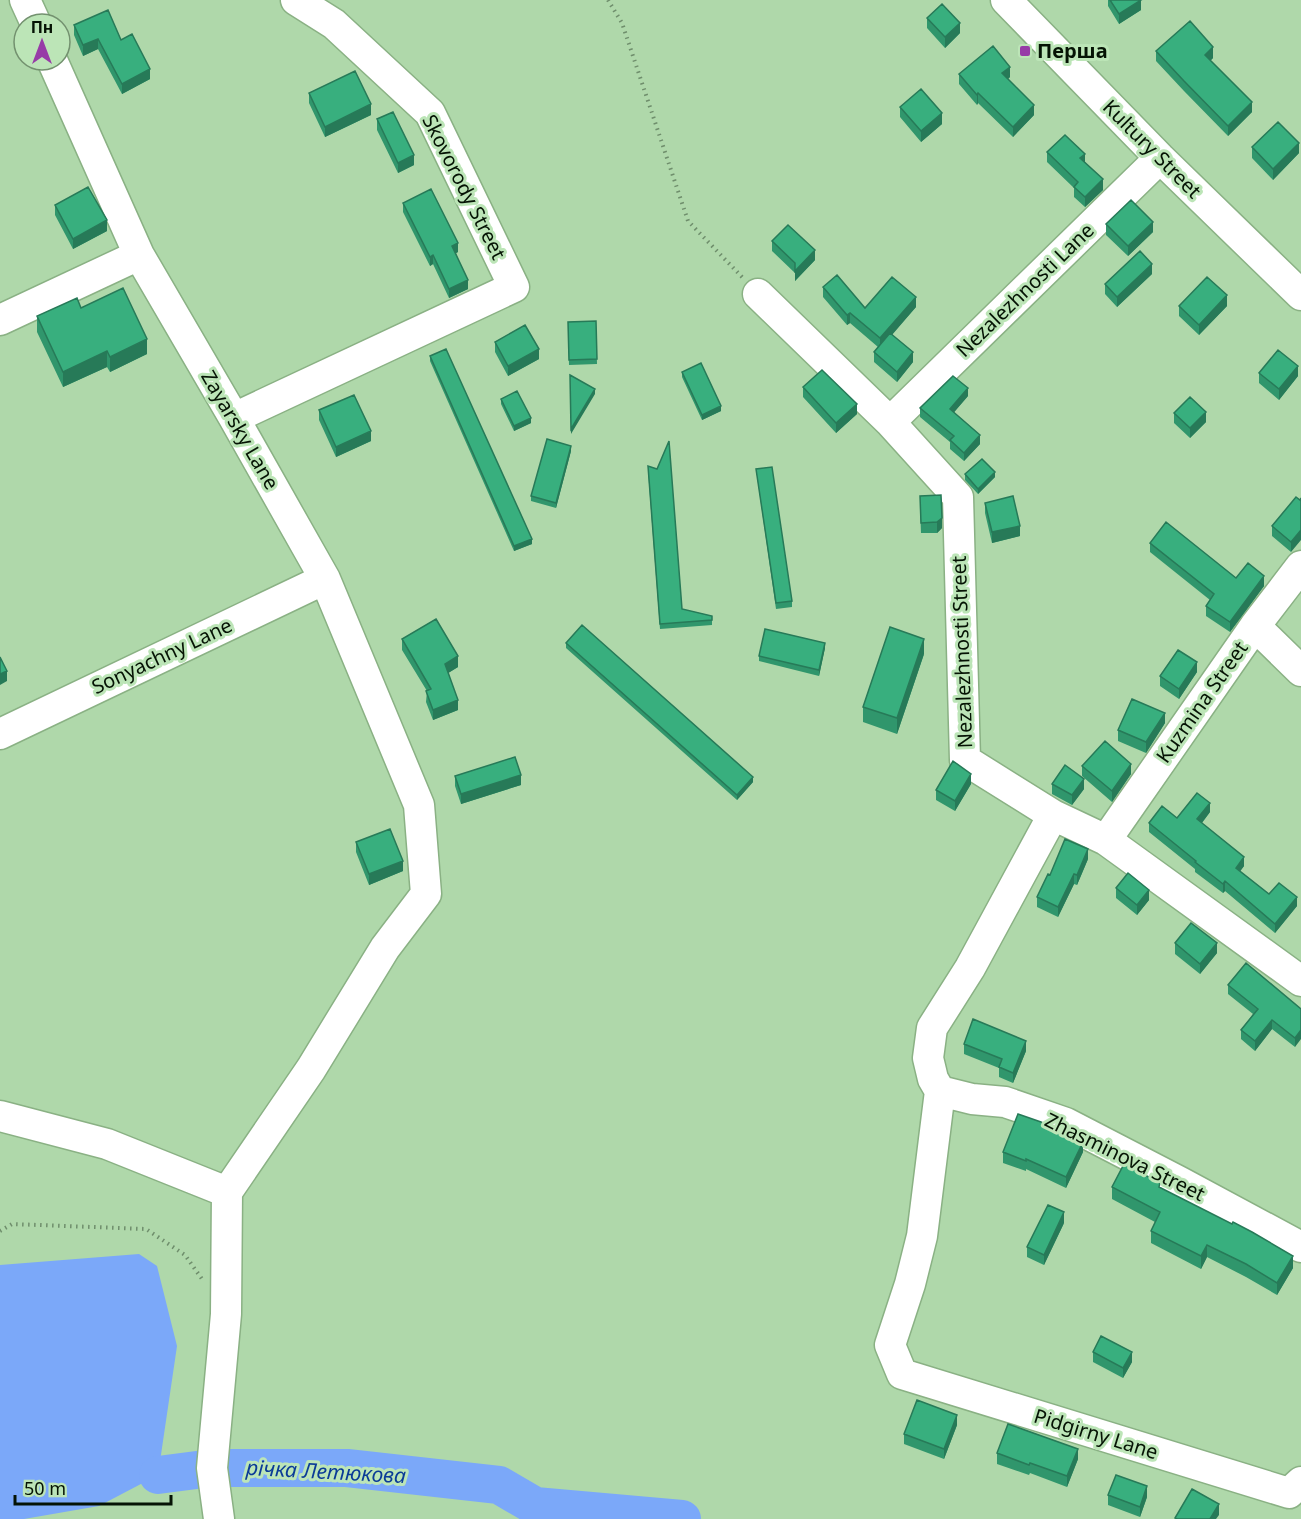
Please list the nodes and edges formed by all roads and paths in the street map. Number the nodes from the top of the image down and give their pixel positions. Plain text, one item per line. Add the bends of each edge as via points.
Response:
1 (296, 0) edge
2 (608, 0) edge
3 (1006, 0) edge
4 (57, 72) edge
5 (1160, 158) junction
6 (139, 255) junction
7 (758, 294) joint
8 (1301, 295) edge
9 (0, 320) edge
10 (234, 418) junction
11 (890, 422) junction
12 (1301, 566) edge
13 (325, 579) junction
14 (1255, 626) junction
15 (1301, 671) edge
16 (0, 734) edge
17 (1053, 816) junction
18 (1106, 840) junction
19 (1301, 981) edge
20 (940, 1091) junction
21 (0, 1116) edge
22 (227, 1192) junction
23 (0, 1231) edge
24 (1301, 1247) edge
25 (226, 1314) junction
26 (1295, 1488) edge
27 (219, 1519) edge

1 - 10 street, Skovorody Street via 334,24 430,113 514,287
2 - 7 path via 622,23 688,221
3 - 5 street, Kultury Street
4 - 6 street, Zayarsky Lane
5 - 8 street, Kultury Street
5 - 11 street, Nezalezhnosti Lane
6 - 9 street
6 - 10 street, Zayarsky Lane
7 - 11 street, Nezalezhnosti Street
10 - 13 street, Zayarsky Lane
11 - 17 street, Nezalezhnosti Street via 958,497 965,760
12 - 14 street, Kuzmina Street
13 - 16 street, Sonyachny Lane
13 - 22 street, Zayarsky Lane via 419,805 426,894 385,948 311,1069
14 - 15 street
14 - 18 street, Kuzmina Street
17 - 18 street, Nezalezhnosti Street
17 - 20 street via 970,968 932,1028 928,1058
18 - 19 street, Nezalezhnosti Street
20 - 24 street, Zhasminova Street via 1005,1102 1066,1123
20 - 26 street, Pidgirny Lane via 922,1236 890,1345 902,1374
21 - 22 street via 107,1144
22 - 25 street
23 - 25 path via 12,1224 146,1229 185,1255
25 - 27 street via 212,1468

